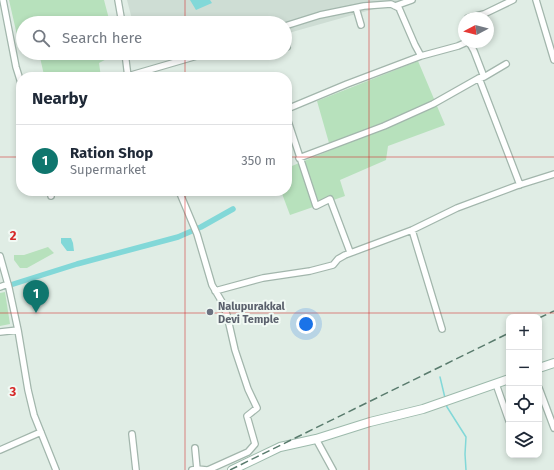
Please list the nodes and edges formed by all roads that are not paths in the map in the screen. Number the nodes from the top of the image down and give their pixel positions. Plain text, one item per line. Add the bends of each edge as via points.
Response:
1 (4, 0) edge
2 (118, 0) edge
3 (412, 0) edge
4 (513, 0) edge
5 (536, 0) edge
6 (395, 6) junction
7 (356, 8) junction
8 (488, 12) edge
9 (121, 16) edge
10 (292, 24) edge
11 (361, 25) dead end
12 (458, 46) edge
13 (472, 48) edge
14 (421, 56) junction
15 (126, 60) edge
16 (183, 60) edge
17 (554, 60) edge
18 (506, 64) dead end
19 (18, 72) edge
20 (127, 72) edge
21 (142, 72) edge
22 (482, 77) junction
23 (292, 107) edge
24 (292, 135) edge
25 (299, 158) junction
26 (554, 174) edge
27 (520, 185) junction
28 (182, 196) edge
29 (412, 230) junction
30 (350, 252) junction
31 (0, 256) edge
32 (8, 286) junction
33 (0, 287) edge
34 (215, 291) junction
35 (442, 329) dead end
36 (18, 330) junction
37 (0, 332) edge
38 (554, 363) edge
39 (542, 367) edge
40 (506, 380) edge
41 (496, 384) junction
42 (542, 396) edge
43 (506, 412) edge
44 (554, 428) edge
45 (41, 432) junction
46 (132, 434) dead end
47 (316, 439) junction
48 (195, 448) dead end
49 (0, 450) edge
50 (195, 469) edge
51 (56, 470) edge
52 (136, 470) edge
53 (208, 470) edge
54 (232, 470) edge
55 (333, 470) edge

1 - 19 street
2 - 9 street
3 - 6 street
4 - 8 street
5 - 17 street
6 - 7 street via 383,4
6 - 14 street via 399,8
7 - 10 street
7 - 11 street
12 - 14 street
13 - 22 street
14 - 23 street
15 - 20 street
16 - 21 street
18 - 22 street
22 - 25 street via 433,104 384,126
22 - 27 street
24 - 25 street
25 - 30 street via 316,206 330,199
26 - 27 street
27 - 29 street via 458,208
28 - 34 street
29 - 30 street
29 - 35 street
30 - 34 street via 333,265 257,279
31 - 32 street
32 - 33 street
32 - 36 street
34 - 53 street via 227,315 235,350 257,408 247,416 255,444 248,452
36 - 37 street
36 - 45 street via 28,390
38 - 39 main road
40 - 41 main road
41 - 43 street
41 - 47 main road
42 - 44 street
45 - 49 street
45 - 51 street
46 - 52 street
47 - 54 main road via 280,447
47 - 55 street
48 - 50 street
50 - 53 street

